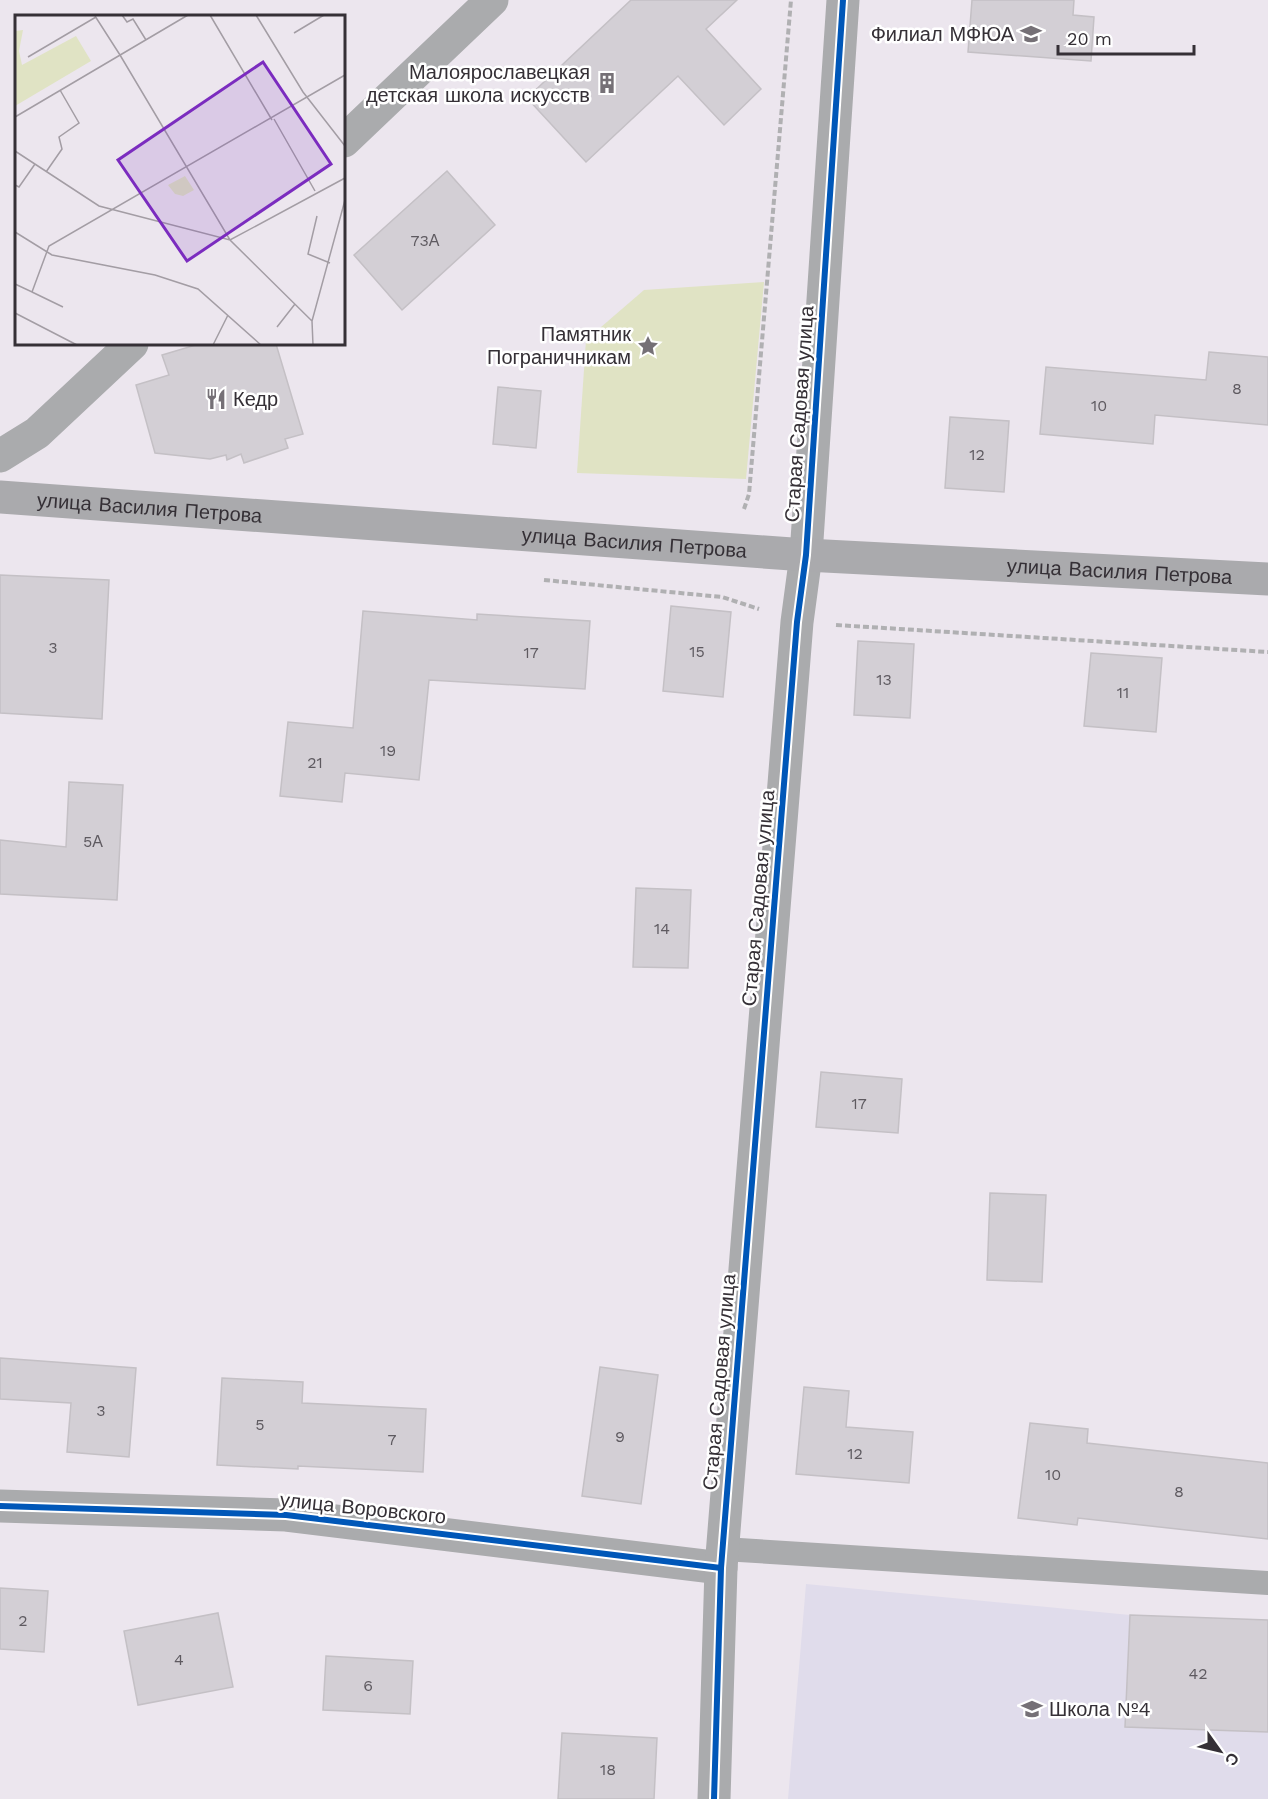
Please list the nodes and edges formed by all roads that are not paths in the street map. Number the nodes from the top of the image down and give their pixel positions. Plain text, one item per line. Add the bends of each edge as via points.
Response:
1 (492, 0) edge
2 (843, 0) edge
3 (345, 140) edge
4 (131, 345) edge
5 (0, 456) edge
6 (0, 497) edge
7 (806, 555) junction
8 (1268, 579) edge
9 (0, 1506) edge
10 (722, 1558) junction
11 (1268, 1584) edge
12 (714, 1799) edge

1 - 3 street
2 - 7 street, Старая Садовая улица
4 - 5 street via 37,433
6 - 7 main road, улица Василия Петрова
7 - 8 main road, улица Василия Петрова
7 - 10 street, Старая Садовая улица via 797,622
9 - 10 street, улица Воровского via 286,1515
10 - 11 lane
10 - 12 street, Старая Садовая улица

